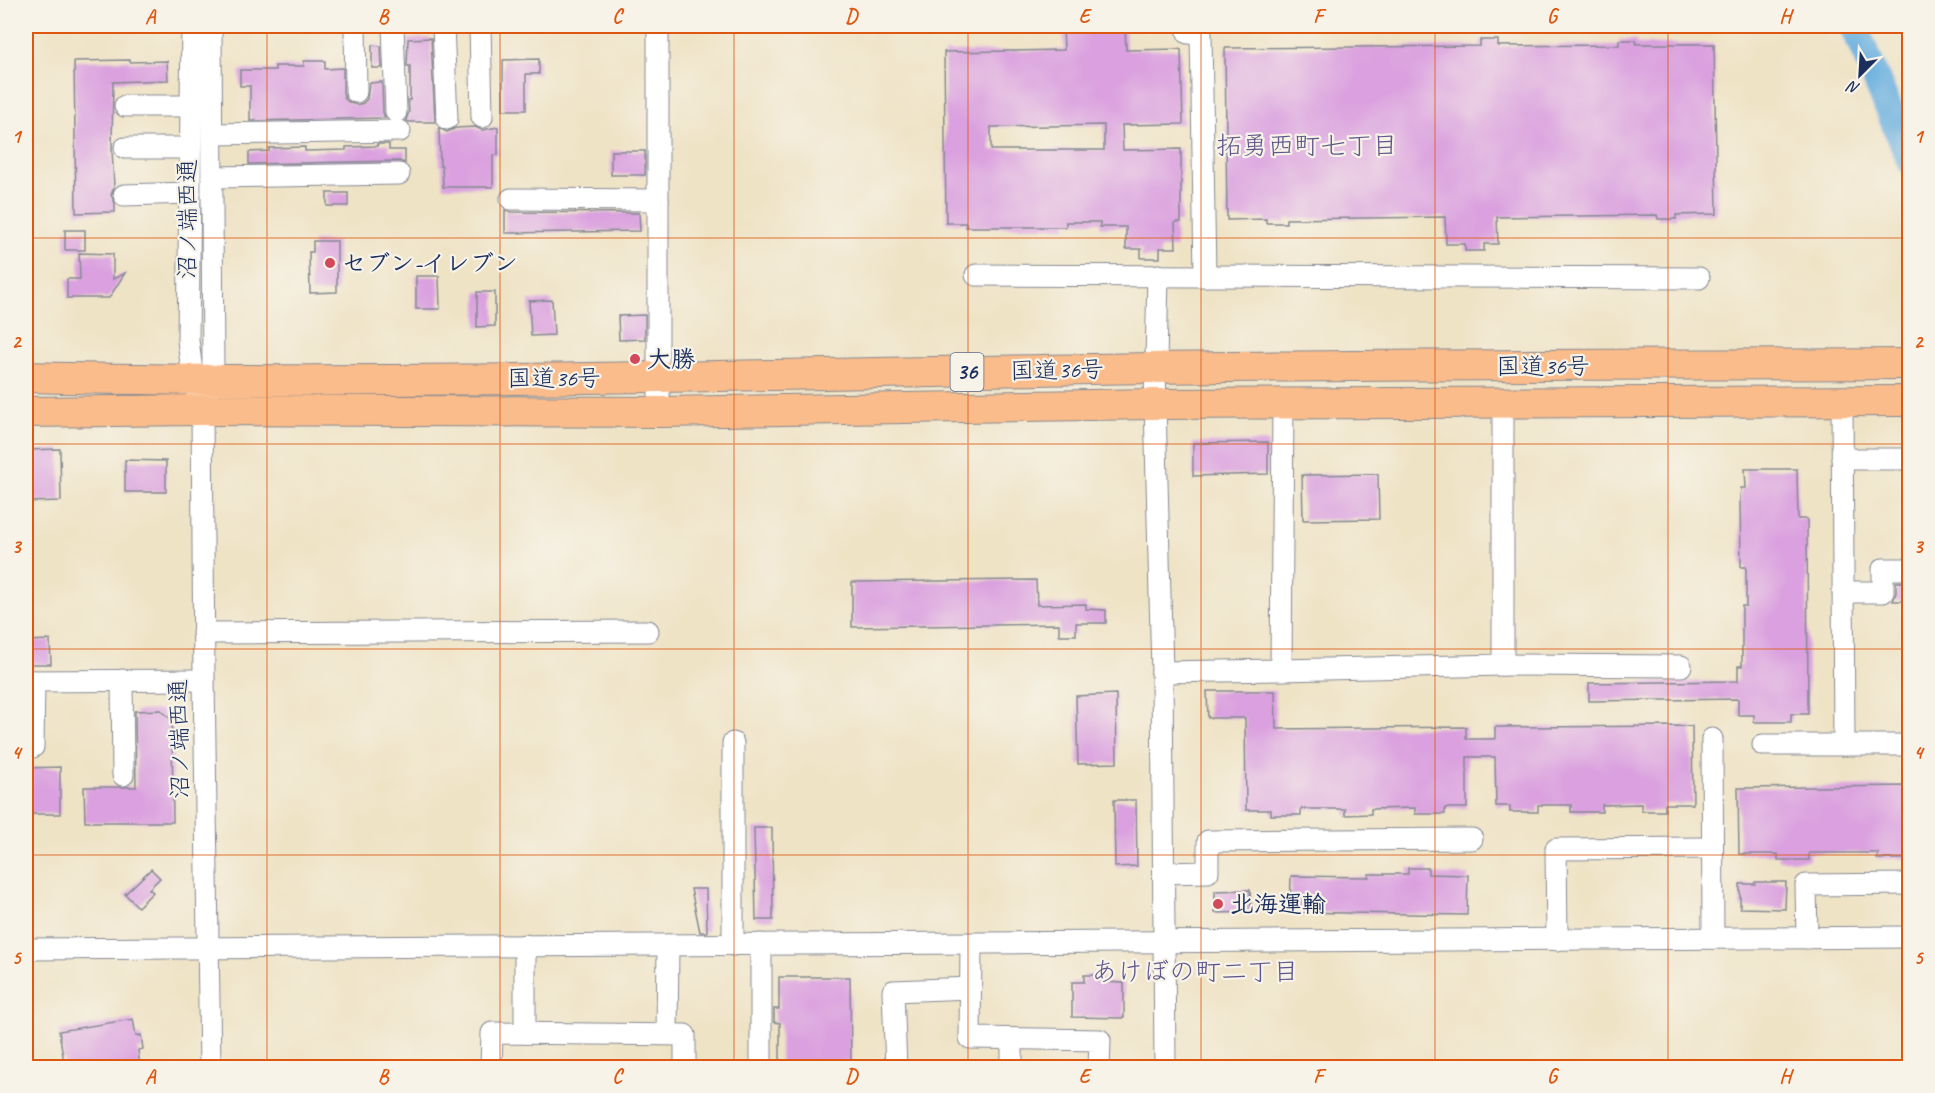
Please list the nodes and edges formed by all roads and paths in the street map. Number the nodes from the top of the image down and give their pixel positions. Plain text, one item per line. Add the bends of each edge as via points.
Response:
1 (192, 26) edge
2 (211, 26) edge
3 (355, 26) edge
4 (393, 26) edge
5 (443, 26) edge
6 (480, 26) edge
7 (658, 26) edge
8 (1188, 26) edge
9 (356, 92) dead end
10 (125, 106) dead end
11 (191, 106) junction
12 (482, 117) dead end
13 (447, 119) dead end
14 (212, 134) junction
15 (125, 148) dead end
16 (190, 148) junction
17 (399, 174) dead end
18 (212, 177) junction
19 (190, 194) junction
20 (124, 195) dead end
21 (511, 199) dead end
22 (658, 200) junction
23 (976, 275) dead end
24 (1158, 276) junction
25 (1205, 276) junction
26 (1698, 278) dead end
27 (1910, 364) edge
28 (1155, 368) junction
29 (26, 377) edge
30 (658, 378) junction
31 (203, 379) junction
32 (1910, 401) edge
33 (1842, 402) junction
34 (1503, 403) junction
35 (1283, 404) junction
36 (1155, 405) junction
37 (202, 410) junction
38 (26, 412) edge
39 (660, 412) junction
40 (1842, 459) junction
41 (1910, 459) edge
42 (1910, 569) edge
43 (1843, 592) junction
44 (648, 632) dead end
45 (203, 633) junction
46 (1503, 665) junction
47 (1681, 666) dead end
48 (1281, 670) junction
49 (1162, 672) junction
50 (122, 680) junction
51 (204, 680) junction
52 (30, 681) edge
53 (1712, 739) dead end
54 (733, 743) dead end
55 (1763, 745) dead end
56 (1844, 745) junction
57 (1910, 745) edge
58 (33, 747) dead end
59 (123, 775) dead end
60 (1472, 839) dead end
61 (1712, 848) junction
62 (1164, 873) junction
63 (1910, 884) edge
64 (1910, 937) edge
65 (1713, 938) junction
66 (1807, 938) junction
67 (1557, 940) junction
68 (1165, 943) junction
69 (761, 944) junction
70 (971, 944) junction
71 (525, 945) junction
72 (668, 945) junction
73 (733, 945) junction
74 (209, 947) junction
75 (26, 949) edge
76 (971, 988) junction
77 (525, 1033) junction
78 (667, 1035) junction
79 (1012, 1039) junction
80 (210, 1068) edge
81 (491, 1068) edge
82 (685, 1068) edge
83 (761, 1068) edge
84 (896, 1068) edge
85 (1012, 1068) edge
86 (1100, 1068) edge
87 (1166, 1068) edge

1 - 11 street, 沼ノ端西通
2 - 14 street, 沼ノ端西通
3 - 9 street
4 - 14 street via 398,122
5 - 13 street
6 - 12 street
7 - 22 street
8 - 25 street via 1188,33 1201,33
10 - 11 street
11 - 16 street, 沼ノ端西通
14 - 18 street, 沼ノ端西通
15 - 16 street
16 - 19 street, 沼ノ端西通
17 - 18 street
18 - 31 street, 沼ノ端西通
19 - 20 street
19 - 31 street, 沼ノ端西通 via 188,340
21 - 22 street
22 - 30 street
23 - 24 street
24 - 25 street
24 - 28 street
25 - 26 street
27 - 28 highway, 国道36号 / 36
28 - 30 highway, 国道36号 / 36
28 - 36 street
29 - 31 highway, 国道36号 / 36
30 - 31 highway, 国道36号 / 36
30 - 39 street
31 - 37 street, 沼ノ端西通
32 - 33 highway, 国道36号 / 36
33 - 34 highway, 国道36号 / 36
33 - 40 street
34 - 35 highway, 国道36号 / 36
34 - 46 street
35 - 36 highway, 国道36号 / 36
35 - 48 street
36 - 39 highway, 国道36号 / 36
36 - 49 street
37 - 38 highway, 国道36号 / 36
37 - 39 highway, 国道36号 / 36
37 - 45 street, 沼ノ端西通
40 - 41 street
40 - 43 street
42 - 43 street via 1883,569 1883,592
43 - 56 street
44 - 45 street
45 - 51 street, 沼ノ端西通
46 - 47 street
46 - 48 street
48 - 49 street
49 - 62 street
50 - 51 street
50 - 52 street
50 - 59 street
51 - 74 street, 沼ノ端西通
52 - 58 street
53 - 61 street
54 - 73 street
55 - 56 street
56 - 57 street
60 - 62 street via 1208,841 1208,872
61 - 65 street
61 - 67 street via 1556,849
62 - 68 street
63 - 66 street via 1806,885
64 - 66 street
65 - 66 street
65 - 67 street
67 - 68 street
68 - 70 street
68 - 87 street
69 - 70 street
69 - 73 street
69 - 83 street
70 - 76 street
71 - 72 street
71 - 74 street
71 - 77 street
72 - 73 street
72 - 78 street
74 - 75 street
74 - 80 street, 沼ノ端西通
76 - 79 street via 970,1038
76 - 84 street via 893,991
77 - 78 street
77 - 81 street via 492,1033
78 - 82 street via 685,1035
79 - 85 street
79 - 86 street via 1100,1040

